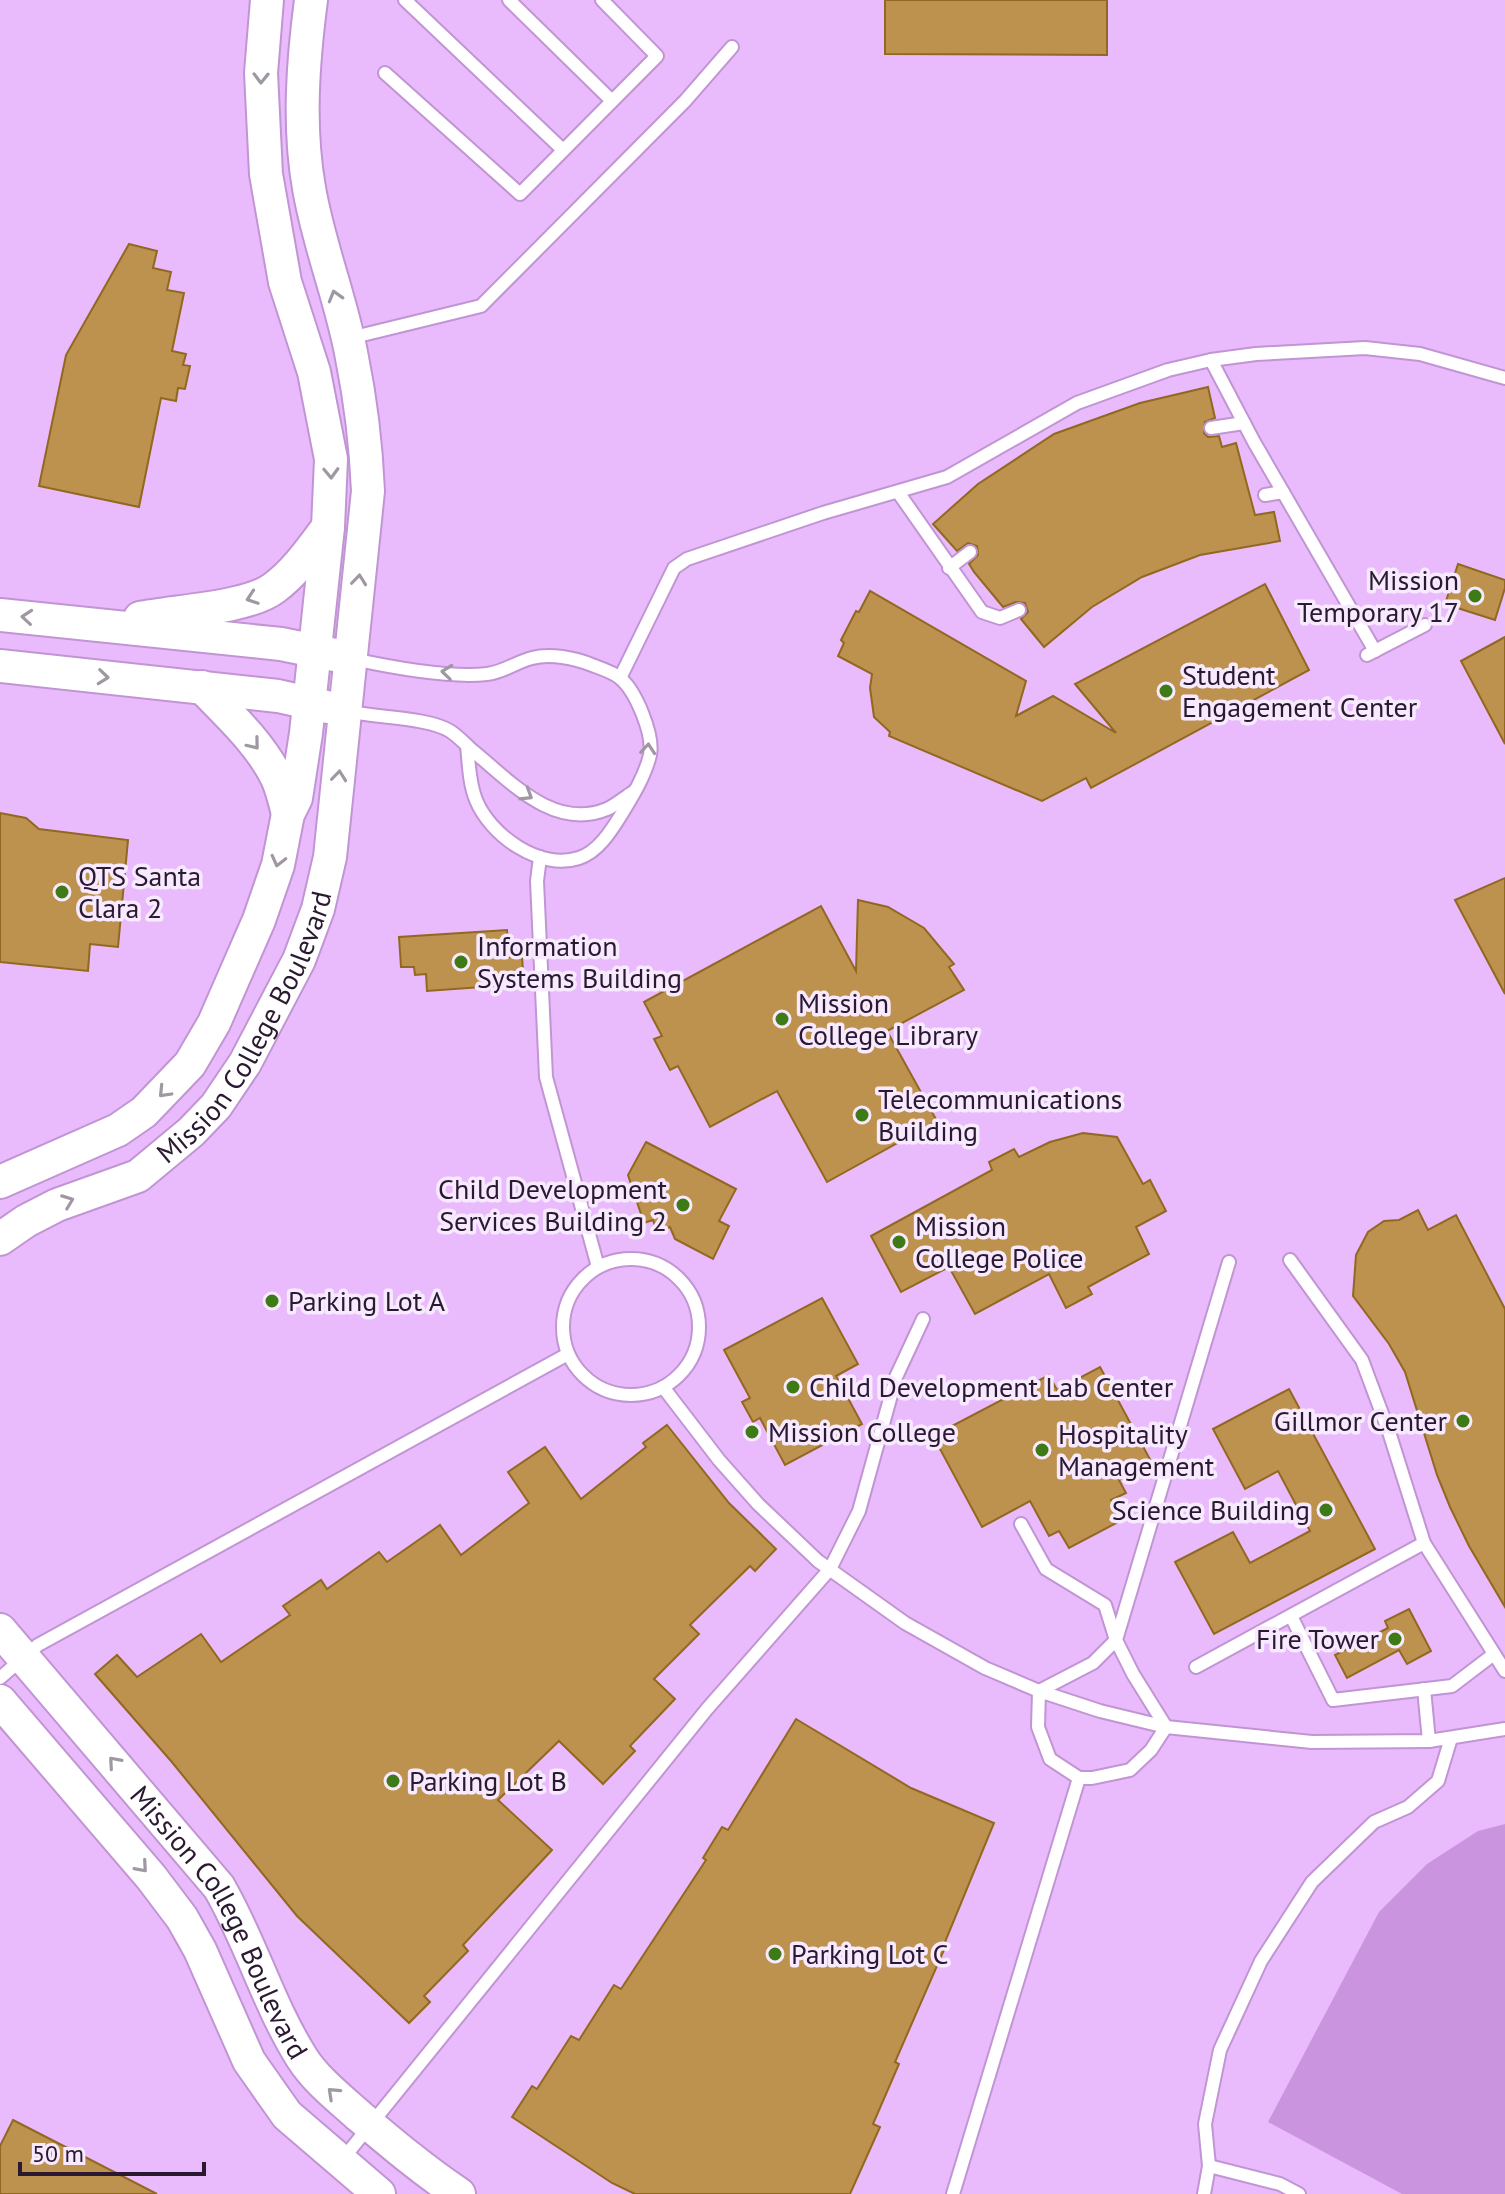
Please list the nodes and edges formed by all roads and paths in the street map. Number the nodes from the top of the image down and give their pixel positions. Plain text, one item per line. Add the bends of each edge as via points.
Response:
1 (267, 0) edge
2 (311, 0) edge
3 (405, 0) edge
4 (509, 0) edge
5 (602, 0) edge
6 (732, 47) dead end
7 (385, 73) dead end
8 (612, 101) junction
9 (563, 150) junction
10 (347, 338) junction
11 (1211, 360) junction
12 (1505, 378) edge
13 (1244, 423) junction
14 (1211, 428) dead end
15 (898, 492) junction
16 (1283, 492) junction
17 (1265, 495) dead end
18 (328, 527) junction
19 (970, 552) dead end
20 (949, 568) junction
21 (1019, 610) dead end
22 (0, 615) edge
23 (109, 625) junction
24 (1425, 625) dead end
25 (315, 650) junction
26 (350, 658) junction
27 (0, 666) edge
28 (620, 678) junction
29 (202, 687) junction
30 (308, 703) junction
31 (346, 711) junction
32 (467, 746) junction
33 (636, 790) junction
34 (288, 814) junction
35 (540, 857) junction
36 (0, 1182) edge
37 (0, 1239) edge
38 (1290, 1260) dead end
39 (1229, 1262) dead end
40 (598, 1267) junction
41 (923, 1319) dead end
42 (568, 1354) junction
43 (663, 1387) junction
44 (1021, 1524) dead end
45 (1424, 1543) junction
46 (830, 1569) junction
47 (1291, 1616) junction
48 (0, 1630) edge
49 (1116, 1640) junction
50 (1494, 1654) junction
51 (1196, 1667) dead end
52 (12, 1668) edge
53 (1505, 1671) edge
54 (1424, 1689) junction
55 (1039, 1691) junction
56 (0, 1701) edge
57 (1166, 1727) junction
58 (1505, 1729) edge
59 (1451, 1738) junction
60 (1429, 1741) junction
61 (1079, 1778) junction
62 (371, 2126) junction
63 (340, 2162) junction
64 (1209, 2166) junction
65 (379, 2194) edge
66 (459, 2194) edge
67 (953, 2194) edge
68 (1204, 2194) edge
69 (1299, 2194) edge

1 -> 18 street, Mission College Boulevard via 261,73 266,174 285,282 325,419 331,473
10 -> 2 street, Mission College Boulevard via 319,240 305,159 304,67
3 - 9 lane
4 - 8 lane
5 - 8 lane via 657,56
6 - 10 lane via 481,306
7 - 9 lane via 520,194
8 - 9 lane
26 -> 10 street, Mission College Boulevard via 368,491 366,447
11 - 12 lane via 1365,348 1420,354
11 - 13 lane
11 - 15 lane via 1077,403 947,477
13 - 14 lane
13 - 16 lane
15 - 20 lane
15 - 28 lane via 687,559 674,568
16 - 17 lane
16 - 24 lane via 1371,653
18 -> 23 street via 286,577 252,600
18 - 25 street, Mission College Boulevard
19 - 20 lane
20 - 21 lane via 982,612 1000,618
23 -> 22 street
23 - 25 street
25 - 26 street
25 - 30 street, Mission College Boulevard
28 -> 26 lane via 589,663 559,657 533,658 486,674
26 - 31 street, Mission College Boulevard
27 -> 29 street
33 -> 28 lane via 650,753 648,728
29 - 30 street
29 -> 34 street via 269,763
30 - 31 street
30 - 34 street, Mission College Boulevard via 296,798
31 - 32 lane via 428,723 450,731
37 -> 31 street, Mission College Boulevard via 57,1205 138,1176 216,1106 245,1063 299,960 318,909 330,857
32 -> 33 lane via 520,792 580,815 607,809
32 - 35 lane via 470,781 480,810 516,847
33 - 35 lane via 598,847 579,858
34 -> 36 street, Mission College Boulevard via 259,920 190,1064 144,1112 118,1130
35 - 40 lane via 537,895 546,1077
38 - 45 lane via 1362,1360
39 - 49 lane
40 - 42 lane via 570,1295 563,1334
40 - 43 lane via 618,1260 659,1265 690,1293 698,1313 693,1356
41 - 46 lane via 896,1377 859,1511
42 - 43 lane via 598,1387 619,1394
42 - 52 lane via 38,1645
43 - 46 lane via 758,1504
44 - 49 lane via 1046,1569 1105,1605
45 - 47 lane
45 - 50 lane
46 - 55 lane via 905,1623
46 - 62 lane via 707,1709
47 - 51 lane
47 - 54 lane via 1333,1700
48 - 52 street, Mission College Boulevard
49 - 55 lane via 1093,1663
49 - 57 lane
50 - 53 lane
50 - 54 lane via 1452,1686
62 -> 52 street, Mission College Boulevard via 303,2060 238,1920 211,1877
54 - 60 lane
55 - 57 lane
55 - 61 lane via 1038,1727 1050,1759
56 -> 63 street, Mission College Boulevard via 182,1918 249,2061 287,2115
57 - 60 lane via 1312,1742
57 - 61 lane via 1130,1770
58 - 59 lane
59 - 60 lane
59 - 64 lane via 1438,1781 1408,1807 1374,1822 1312,1882 1261,1961 1220,2050 1205,2124
61 - 67 lane
62 - 63 lane
62 - 66 street, Mission College Boulevard
63 - 65 street, Mission College Boulevard
64 - 68 lane
64 - 69 lane

